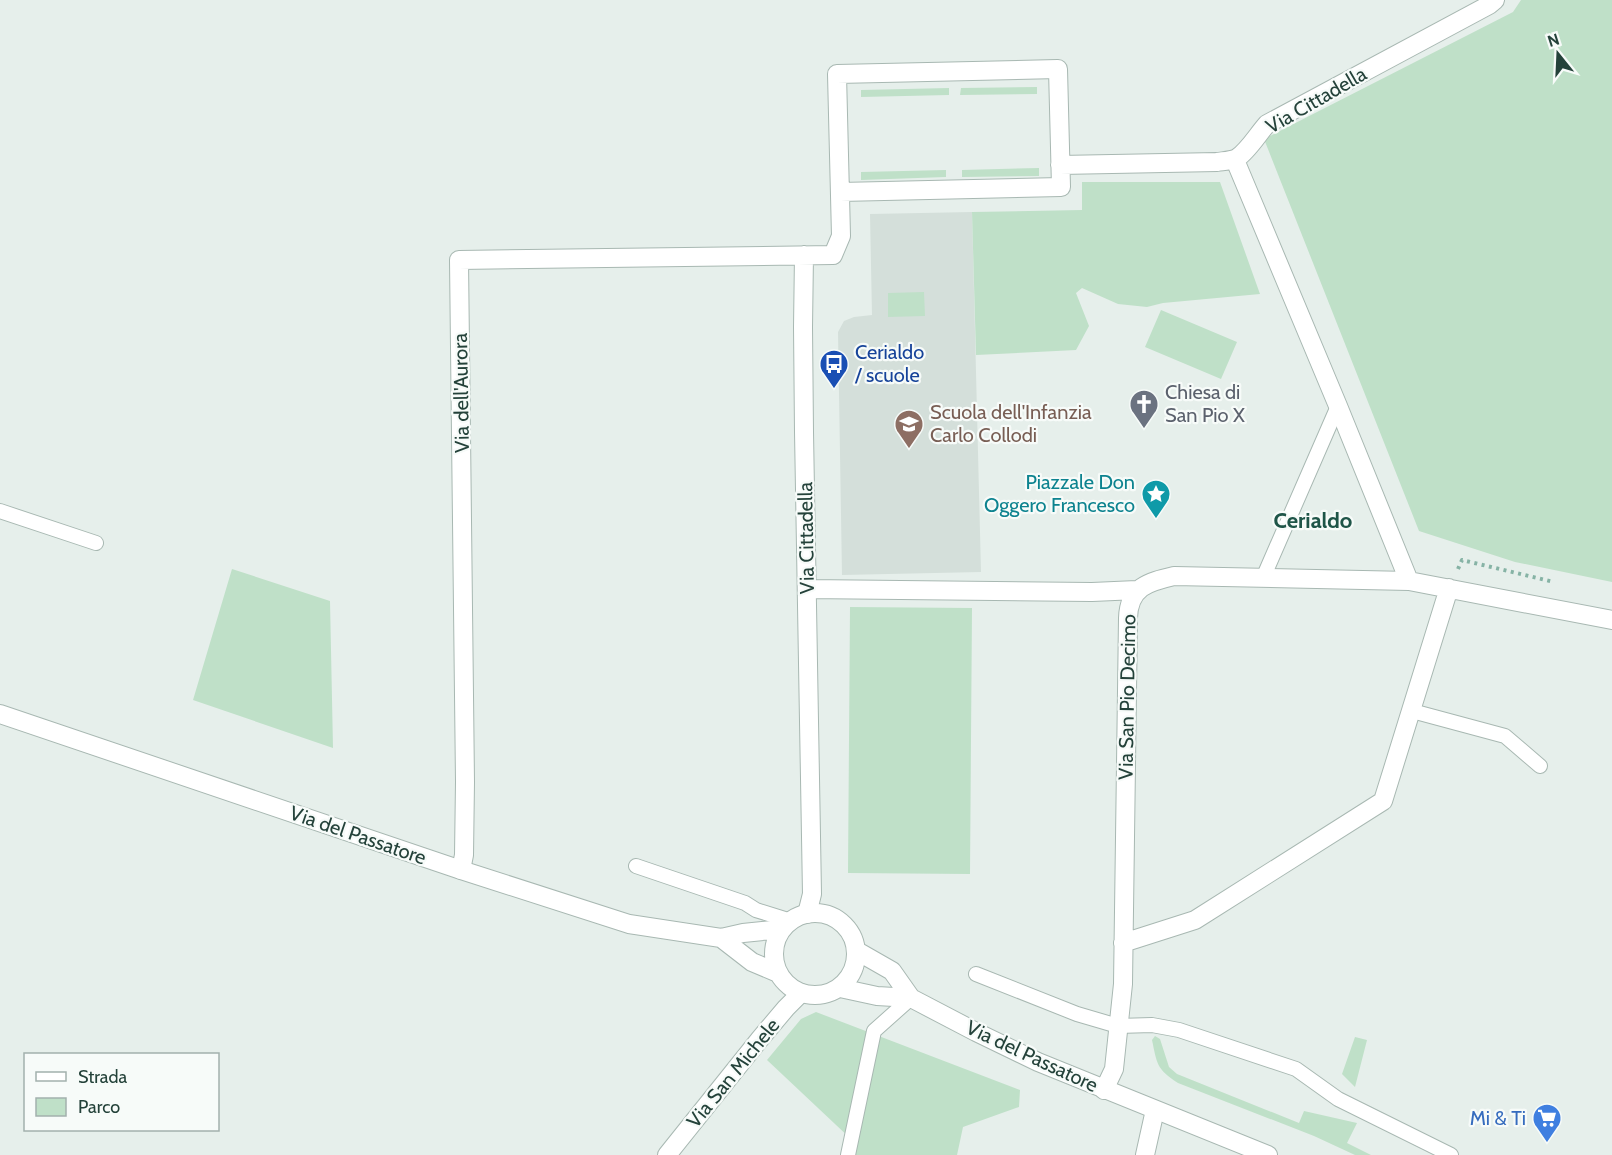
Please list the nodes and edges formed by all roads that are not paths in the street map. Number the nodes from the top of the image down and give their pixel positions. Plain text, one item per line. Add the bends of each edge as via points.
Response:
1 (1495, 0) edge
2 (1235, 159) junction
3 (1060, 165) junction
4 (840, 192) junction
5 (804, 255) junction
6 (1338, 406) junction
7 (0, 511) edge
8 (96, 543) dead end
9 (1263, 578) junction
10 (1409, 581) junction
11 (1449, 588) junction
12 (807, 589) junction
13 (1137, 590) junction
14 (1612, 620) edge
15 (1412, 711) junction
16 (0, 714) edge
17 (1540, 766) dead end
18 (636, 866) dead end
19 (461, 870) junction
20 (793, 921) junction
21 (721, 938) junction
22 (1123, 943) junction
23 (857, 951) junction
24 (778, 973) junction
25 (976, 974) dead end
26 (840, 988) junction
27 (801, 993) junction
28 (911, 998) junction
29 (1118, 1026) junction
30 (1104, 1090) junction
31 (1155, 1110) junction
32 (667, 1155) edge
33 (848, 1155) edge
34 (1145, 1155) edge
35 (1268, 1155) edge
36 (1451, 1155) edge

1 - 2 street, Via Cittadella via 1267,124
2 - 3 street
2 - 6 street
3 - 4 street via 1061,187
3 - 4 street via 1058,69 837,74
4 - 5 street via 841,236 833,255
5 - 12 street, Via Cittadella
5 - 19 street, Via dell'Aurora via 459,260 465,783
6 - 9 lane
6 - 10 street
7 - 8 lane
9 - 10 street, Via San Pio Decimo
9 - 13 street, Via San Pio Decimo via 1174,576 1153,580
10 - 11 street, Via San Pio Decimo
11 - 14 street, Via San Pio Decimo
11 - 15 street
12 - 13 street
12 - 20 street, Via Cittadella via 812,894
13 - 22 street, Via San Pio Decimo via 1128,604
15 - 17 lane via 1505,736
15 - 22 street via 1383,801 1195,920
16 - 19 street, Via del Passatore
18 - 20 lane
19 - 21 street, Via del Passatore via 628,924
20 - 21 street, Via del Passatore
20 - 23 street via 822,913 835,917 854,937
20 - 24 street via 777,939 774,962
21 - 24 street, Via del Passatore via 752,962
22 - 29 street, Via San Pio Decimo
23 - 26 street via 856,965
23 - 28 street, Via del Passatore via 892,970
24 - 27 street
25 - 29 lane
26 - 27 street via 814,996
26 - 28 street, Via del Passatore
27 - 32 street, Via San Michele
28 - 30 street, Via del Passatore via 1038,1062
28 - 33 lane via 874,1031
29 - 30 street, Via San Pio Decimo via 1113,1069
29 - 36 lane via 1152,1025 1179,1030 1296,1069 1338,1099
30 - 31 street, Via del Passatore
31 - 34 street
31 - 35 street, Via del Passatore

